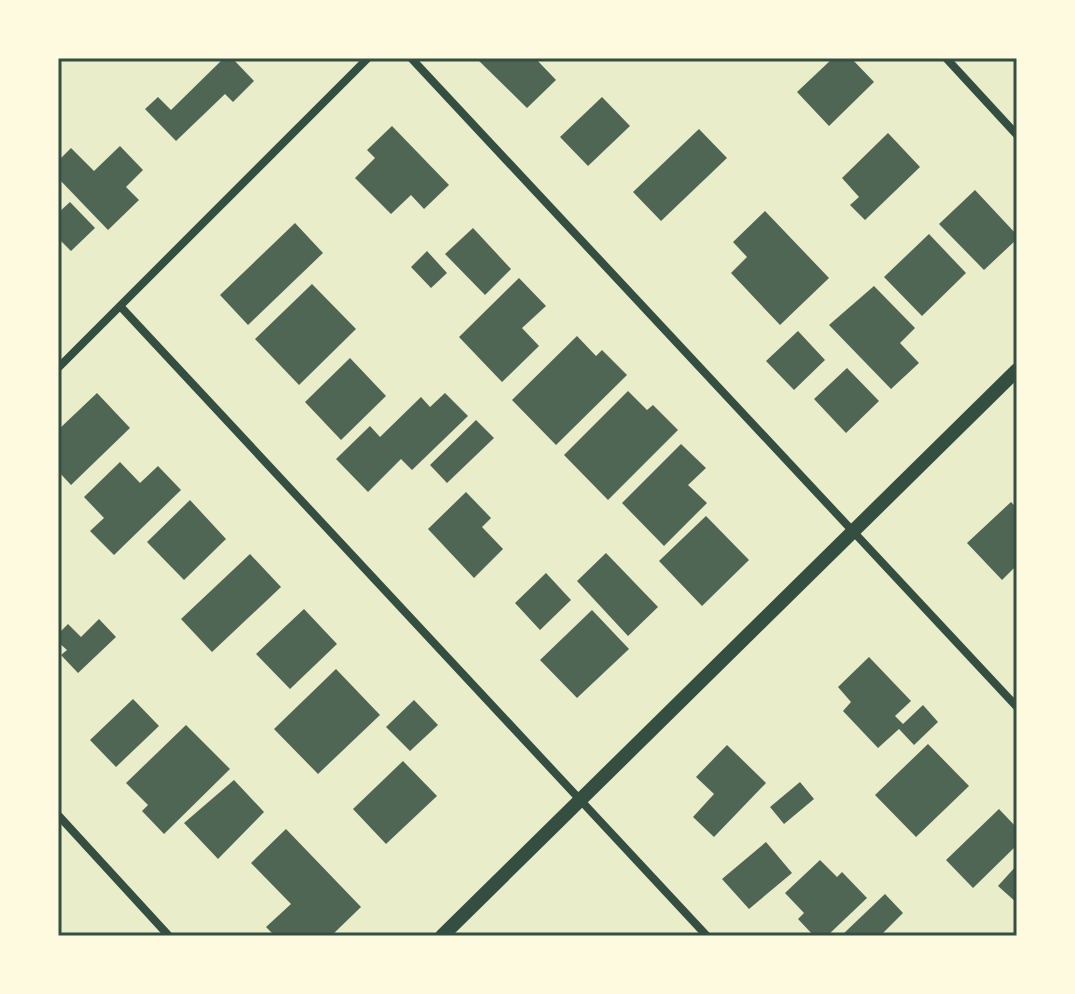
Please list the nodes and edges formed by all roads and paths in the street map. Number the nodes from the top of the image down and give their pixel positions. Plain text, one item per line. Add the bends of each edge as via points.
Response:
1 (368, 58) edge
2 (411, 58) edge
3 (946, 58) edge
4 (1017, 135) edge
5 (120, 306) junction
6 (58, 368) edge
7 (1017, 370) edge
8 (854, 531) junction
9 (1017, 707) edge
10 (582, 801) junction
11 (58, 815) edge
12 (169, 936) edge
13 (442, 936) edge
14 (707, 936) edge

1 - 5 street
2 - 8 street
3 - 4 street
5 - 6 street
5 - 10 street
7 - 8 street
8 - 9 street
8 - 10 street
10 - 13 street
10 - 14 street
11 - 12 street

